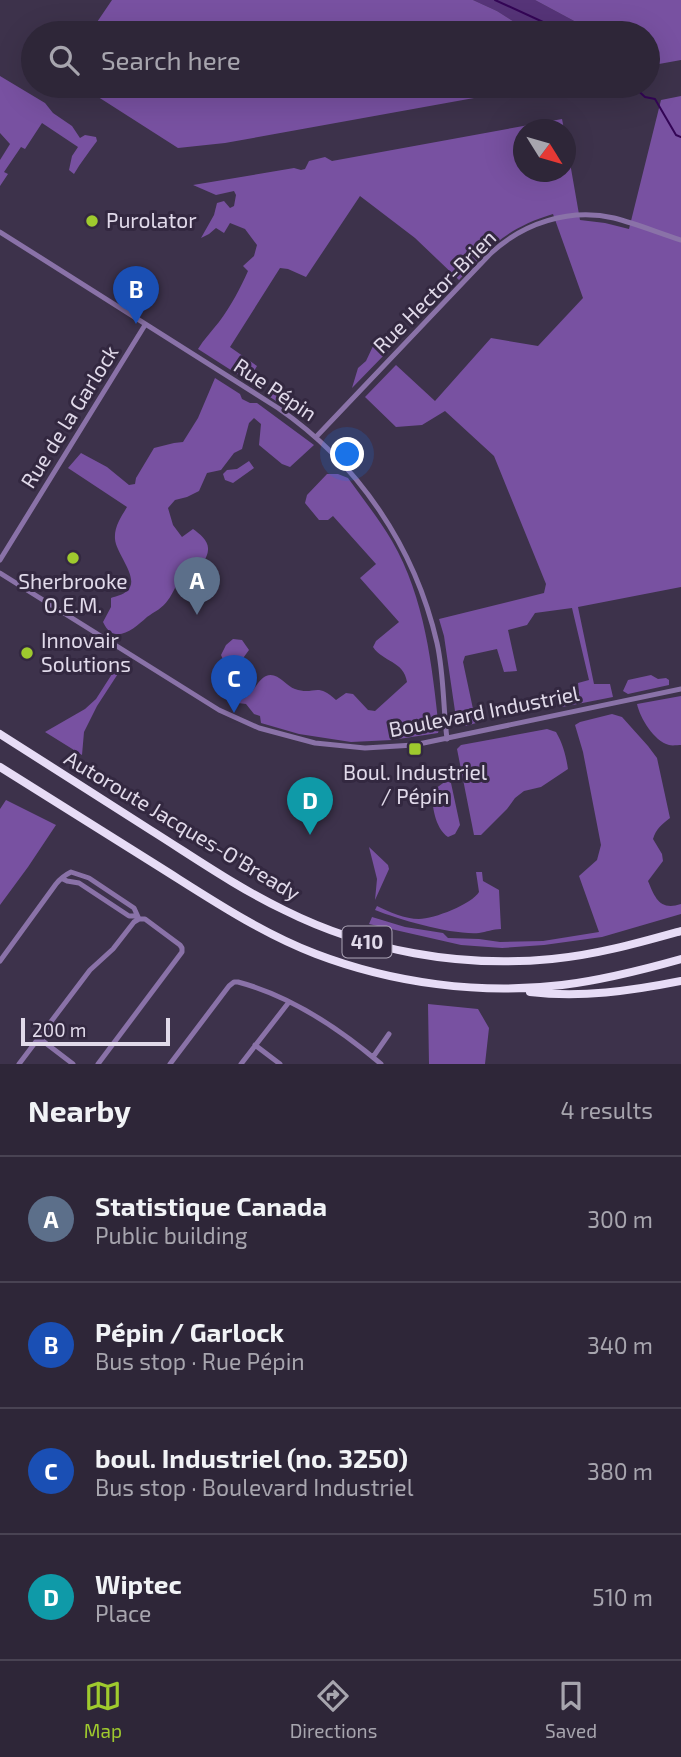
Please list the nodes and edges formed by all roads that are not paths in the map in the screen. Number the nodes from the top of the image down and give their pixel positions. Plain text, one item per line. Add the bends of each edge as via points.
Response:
1 (0, 232) edge
2 (681, 240) edge
3 (145, 325) junction
4 (316, 437) junction
5 (0, 561) edge
6 (0, 573) edge
7 (681, 688) edge
8 (0, 734) edge
9 (447, 739) junction
10 (0, 767) edge
11 (138, 917) junction
12 (681, 931) edge
13 (681, 959) edge
14 (0, 961) edge
15 (681, 981) edge
16 (503, 988) junction
17 (289, 1002) junction
18 (389, 1034) dead end
19 (39, 1038) junction
20 (255, 1045) junction
21 (373, 1057) junction
22 (19, 1064) edge
23 (73, 1064) edge
24 (98, 1064) edge
25 (170, 1064) edge
26 (241, 1064) edge
27 (280, 1064) edge
28 (381, 1064) edge

1 - 3 street, Rue Pépin
2 - 4 street, Rue Hector-Brien via 597,216 560,217 525,229 490,254
3 - 4 street, Rue Pépin via 269,402
3 - 5 street, Rue de la Garlock
4 - 9 street, Rue Pépin via 374,501 416,578 438,650
6 - 9 street, Boulevard Industriel via 199,699 253,726 313,743 357,747
7 - 9 street, Boulevard Industriel
8 - 12 highway, Autoroute Jacques-O'Bready / 410 via 265,901 373,944 453,959 535,961 589,954
10 - 16 highway, Autoroute Jacques-O'Bready / 410 via 225,908 296,946 385,975
11 - 14 street via 129,916 79,883 63,879
11 - 19 street via 87,973
11 - 24 street via 180,945 182,952
13 - 16 highway, Autoroute Jacques-O'Bready / 410 via 585,982
15 - 16 highway via 574,994
17 - 20 street
17 - 21 street
17 - 25 street via 242,983 231,984
18 - 21 street
19 - 22 street
19 - 23 street
20 - 26 street
20 - 27 street
21 - 28 street

